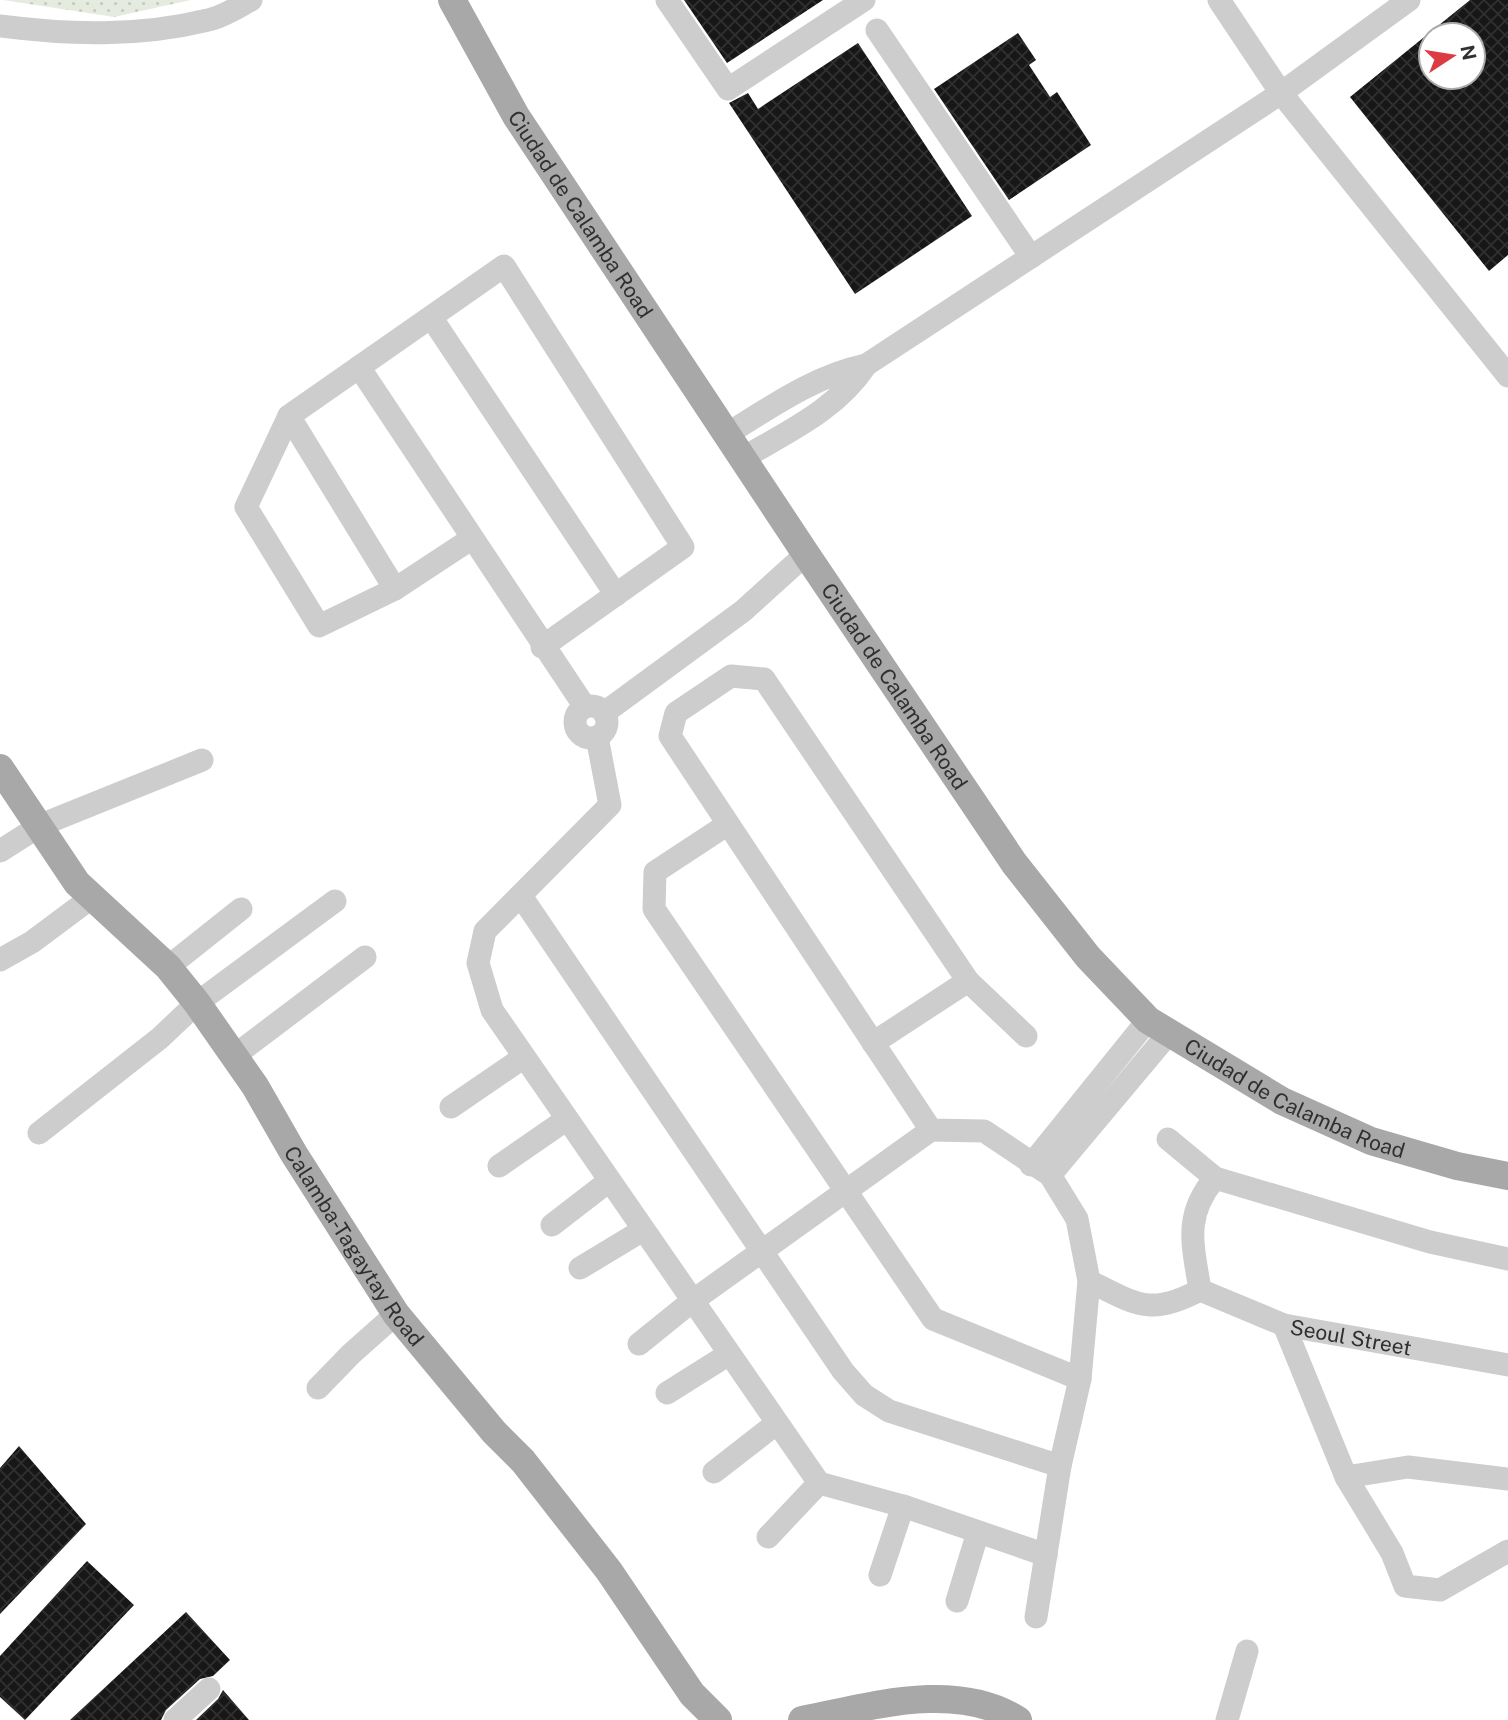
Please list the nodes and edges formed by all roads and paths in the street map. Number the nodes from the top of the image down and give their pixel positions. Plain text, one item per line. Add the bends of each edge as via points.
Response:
1 (251, 0) edge
2 (452, 0) edge
3 (667, 0) edge
4 (864, 0) edge
5 (1219, 0) edge
6 (1409, 0) edge
7 (0, 26) edge
8 (877, 30) dead end
9 (1282, 93) junction
10 (1031, 257) junction
11 (431, 317) junction
12 (866, 365) junction
13 (359, 367) junction
14 (1508, 376) edge
15 (289, 416) junction
16 (727, 434) junction
17 (743, 458) junction
18 (471, 539) junction
19 (806, 554) junction
20 (396, 589) junction
21 (616, 595) junction
22 (542, 647) junction
23 (594, 710) junction
24 (202, 760) dead end
25 (0, 768) edge
26 (728, 824) junction
27 (41, 825) junction
28 (0, 851) edge
29 (521, 896) junction
30 (91, 898) junction
31 (335, 901) dead end
32 (241, 909) dead end
33 (365, 957) dead end
34 (0, 960) edge
35 (168, 967) junction
36 (968, 981) junction
37 (197, 1003) junction
38 (1159, 1027) junction
39 (1026, 1036) dead end
40 (873, 1043) junction
41 (234, 1056) junction
42 (524, 1057) junction
43 (451, 1107) dead end
44 (566, 1119) junction
45 (931, 1130) junction
46 (39, 1133) dead end
47 (1168, 1139) dead end
48 (499, 1166) dead end
49 (1040, 1170) junction
50 (1508, 1176) edge
51 (1215, 1178) junction
52 (609, 1181) junction
53 (845, 1193) junction
54 (552, 1225) dead end
55 (643, 1230) junction
56 (762, 1253) junction
57 (1508, 1259) edge
58 (580, 1268) dead end
59 (1089, 1282) junction
60 (1200, 1290) junction
61 (691, 1302) junction
62 (396, 1314) junction
63 (1284, 1325) junction
64 (639, 1344) dead end
65 (729, 1354) junction
66 (1508, 1365) edge
67 (1080, 1380) junction
68 (318, 1388) dead end
69 (667, 1394) dead end
70 (777, 1423) junction
71 (1060, 1466) junction
72 (714, 1472) dead end
73 (1346, 1478) junction
74 (1508, 1479) edge
75 (819, 1483) junction
76 (903, 1506) junction
77 (978, 1532) junction
78 (768, 1537) dead end
79 (1508, 1551) edge
80 (1046, 1555) junction
81 (880, 1576) dead end
82 (957, 1601) dead end
83 (1036, 1616) dead end
84 (1247, 1651) dead end
85 (209, 1689) dead end
86 (175, 1720) edge
87 (718, 1720) edge
88 (802, 1720) edge
89 (1018, 1720) edge
90 (1227, 1720) edge

1 - 7 street via 210,20 122,33 54,33
2 - 16 main road, Ciudad de Calamba Road via 516,116
3 - 4 street via 728,89
5 - 9 street
6 - 9 street
8 - 10 street
9 - 10 street
9 - 14 street
10 - 12 street
11 - 13 street
11 - 21 street
11 - 21 street via 503,266 683,547
12 - 16 street via 807,386
12 - 17 street via 850,389 829,407
13 - 15 street
13 - 18 street
15 - 20 street
15 - 20 street via 246,507 319,626
16 - 17 main road, Ciudad de Calamba Road
17 - 19 main road, Ciudad de Calamba Road
18 - 20 street
18 - 22 street
19 - 23 street via 743,611
19 - 38 main road, Ciudad de Calamba Road via 1014,863 1079,946
21 - 22 street
22 - 23 street
23 - 29 street via 576,718 575,725 583,736 597,737 610,805
24 - 27 street
25 - 27 main road, Calamba-Tagaytay Road
26 - 36 street via 670,736 676,713 731,676 764,679
26 - 40 street
26 - 53 street via 656,872 654,909
27 - 28 street
27 - 30 main road, Calamba-Tagaytay Road via 56,855
29 - 42 street via 485,930 478,963 492,1010
29 - 56 street
30 - 34 street
30 - 35 main road, Calamba-Tagaytay Road
31 - 37 street
32 - 35 street
33 - 41 street
35 - 37 main road, Calamba-Tagaytay Road
36 - 39 street
36 - 40 street
37 - 41 main road, Calamba-Tagaytay Road
37 - 46 street via 160,1038
38 - 49 street via 1112,1098
38 - 50 main road, Ciudad de Calamba Road via 1328,1124 1457,1166
40 - 45 street
41 - 62 main road, Calamba-Tagaytay Road
42 - 43 street
42 - 44 street
44 - 48 street
44 - 52 street
45 - 49 street via 984,1131
45 - 53 street
47 - 51 street
49 - 59 street via 1077,1219
51 - 57 street via 1430,1242
51 - 60 street via 1200,1196 1192,1220
52 - 54 street
52 - 55 street
53 - 56 street
53 - 67 street via 933,1319
55 - 58 street
55 - 61 street
56 - 61 street
56 - 71 street via 864,1395 890,1411
59 - 60 street via 1143,1307 1177,1303
59 - 67 street
60 - 63 street, Seoul Street
61 - 64 street
61 - 65 street
62 - 68 street
62 - 87 main road, Calamba-Tagaytay Road via 523,1461 609,1571 692,1694
63 - 66 street, Seoul Street
63 - 73 street
65 - 69 street
65 - 70 street
67 - 71 street
70 - 72 street
70 - 75 street
71 - 80 street
73 - 74 street via 1408,1467
73 - 79 street via 1392,1553 1405,1586 1440,1590
75 - 76 street
75 - 78 street
76 - 77 street
76 - 81 street
77 - 80 street
77 - 82 street
80 - 83 street
84 - 90 street
85 - 86 street
88 - 89 main road via 889,1704 950,1699 997,1708

